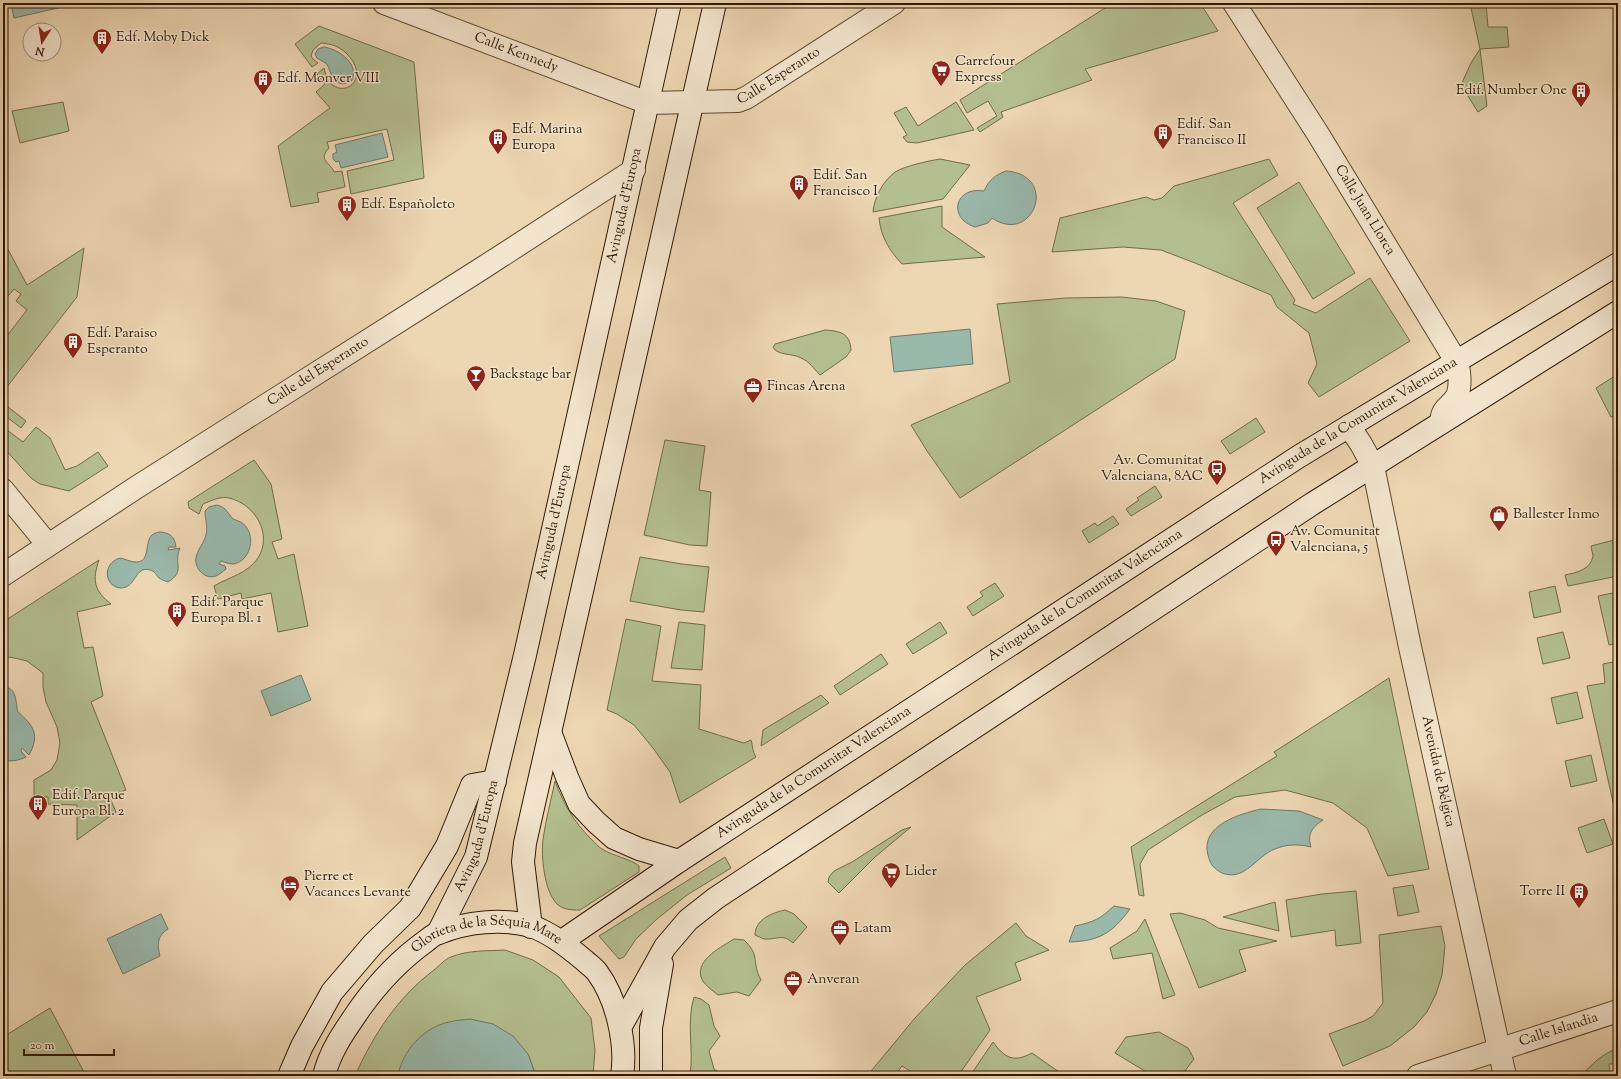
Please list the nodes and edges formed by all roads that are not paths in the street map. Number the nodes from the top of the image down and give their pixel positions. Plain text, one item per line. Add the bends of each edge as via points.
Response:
1 (384, 3) edge
2 (670, 3) edge
3 (715, 3) edge
4 (894, 3) edge
5 (1234, 3) edge
6 (694, 102) junction
7 (648, 103) junction
8 (634, 170) junction
9 (1618, 264) edge
10 (1618, 312) edge
11 (1456, 361) junction
12 (1441, 423) junction
13 (1349, 426) junction
14 (1372, 466) junction
15 (3, 490) edge
16 (48, 545) junction
17 (3, 575) edge
18 (550, 732) junction
19 (495, 781) junction
20 (679, 862) junction
21 (531, 926) junction
22 (438, 933) junction
23 (562, 941) junction
24 (665, 947) junction
25 (1618, 1011) edge
26 (621, 1026) junction
27 (1500, 1050) junction
28 (323, 1073) edge
29 (289, 1076) edge
30 (622, 1076) edge
31 (651, 1076) edge
32 (1418, 1076) edge
33 (1505, 1076) edge

1 - 7 main road, Calle Kennedy
2 - 7 main road, Avinguda d'Europa
3 - 6 main road
4 - 6 main road, Calle Esperanto via 746,98 738,101
5 - 11 main road, Calle Juan Llorca via 1318,134
6 - 7 main road, Calle Esperanto
6 - 18 main road
7 - 8 main road, Avinguda d'Europa
8 - 16 main road, Calle del Esperanto
8 - 19 main road, Avinguda d'Europa
9 - 11 main road, Avinguda de la Comunitat Valenciana
10 - 12 main road
11 - 12 main road, Calle Juan Llorca via 1460,373 1458,394 1442,414
11 - 13 main road, Avinguda de la Comunitat Valenciana
12 - 14 main road
13 - 14 main road, Avenida de Bélgica
13 - 20 main road, Avinguda de la Comunitat Valenciana
14 - 24 main road via 716,898 688,920
14 - 27 main road, Avenida de Bélgica
15 - 16 main road
16 - 17 main road, Calle del Esperanto
18 - 20 main road via 579,804 596,822 614,838
18 - 21 main road via 525,842 524,868
19 - 22 main road, Avinguda d'Europa via 476,857
19 - 29 main road via 472,785 448,846 410,908 373,944 332,992 302,1046
20 - 23 main road, Avinguda de la Comunitat Valenciana
21 - 22 main road, Glorieta de la Séquia Mare via 480,922
21 - 23 main road, Glorieta de la Séquia Mare
22 - 28 main road, Glorieta de la Séquia Mare via 413,951 383,979 364,1002 337,1043
23 - 26 main road, Glorieta de la Séquia Mare via 597,972 609,994
24 - 26 main road
24 - 31 main road via 651,1028
25 - 27 main road, Calle Islandia
26 - 30 main road, Glorieta de la Séquia Mare via 624,1062
27 - 32 main road, Calle Islandia
27 - 33 main road, Avenida de Bélgica

